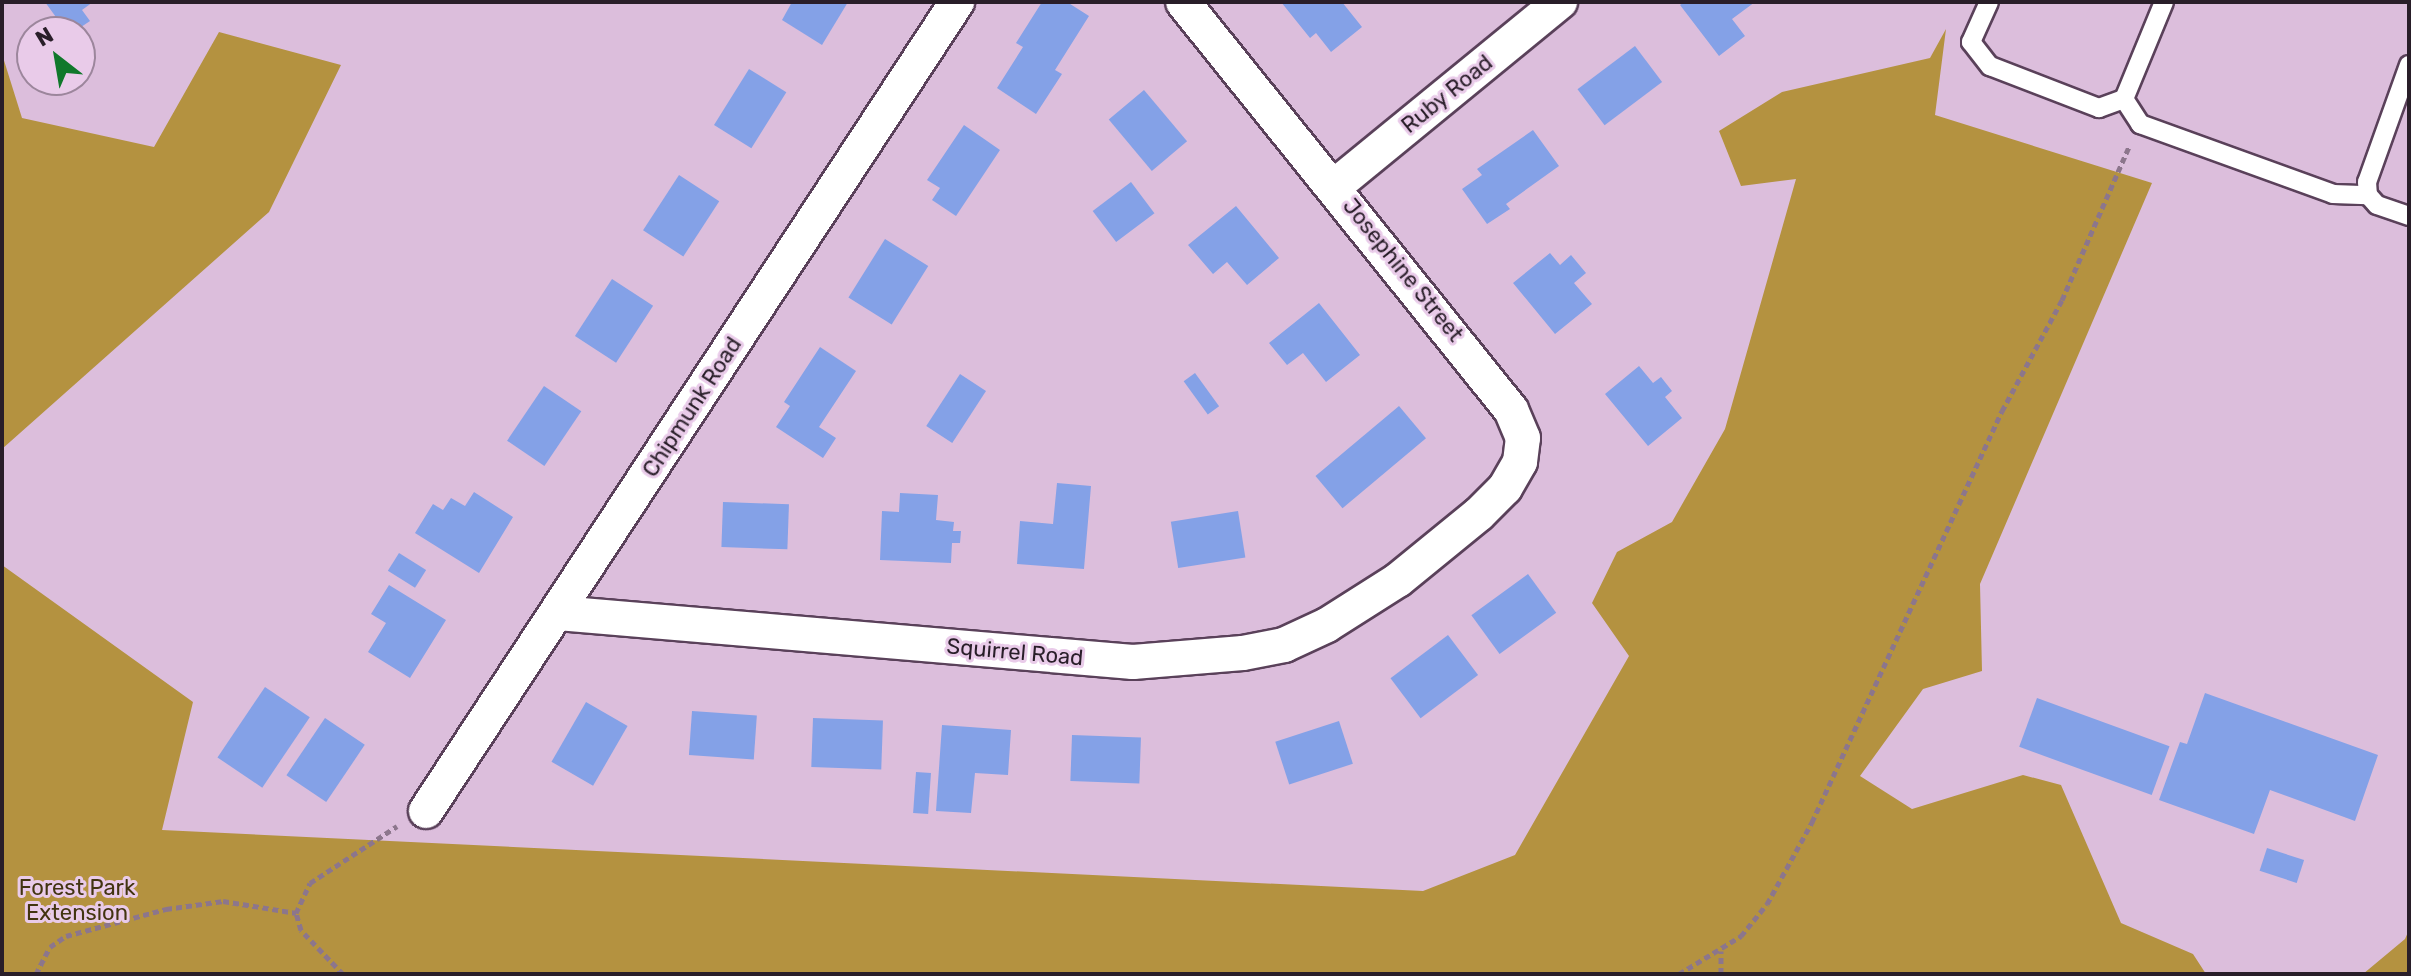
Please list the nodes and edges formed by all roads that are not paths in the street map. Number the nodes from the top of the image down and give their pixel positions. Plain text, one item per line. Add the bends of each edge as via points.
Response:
1 (957, 2) edge
2 (1183, 2) edge
3 (1560, 2) edge
4 (1989, 2) edge
5 (2160, 3) edge
6 (2409, 65) edge
7 (2124, 99) junction
8 (1335, 186) junction
9 (2368, 195) junction
10 (2409, 216) edge
11 (1441, 544) joint
12 (558, 613) junction
13 (426, 811) road end

1 - 12 street, Chipmunk Road
2 - 8 street, Josephine Street
3 - 8 street, Ruby Road
4 - 7 lane via 1971,42 1990,66 2099,108
5 - 7 lane
6 - 9 lane via 2367,182
7 - 9 lane via 2140,124 2333,194
8 - 11 street, Josephine Street via 1500,391 1521,428 1523,450 1505,488
9 - 10 lane via 2377,205
11 - 12 street, Squirrel Road via 1382,591 1306,637 1264,650 1192,658 1133,662
12 - 13 street, Chipmunk Road

